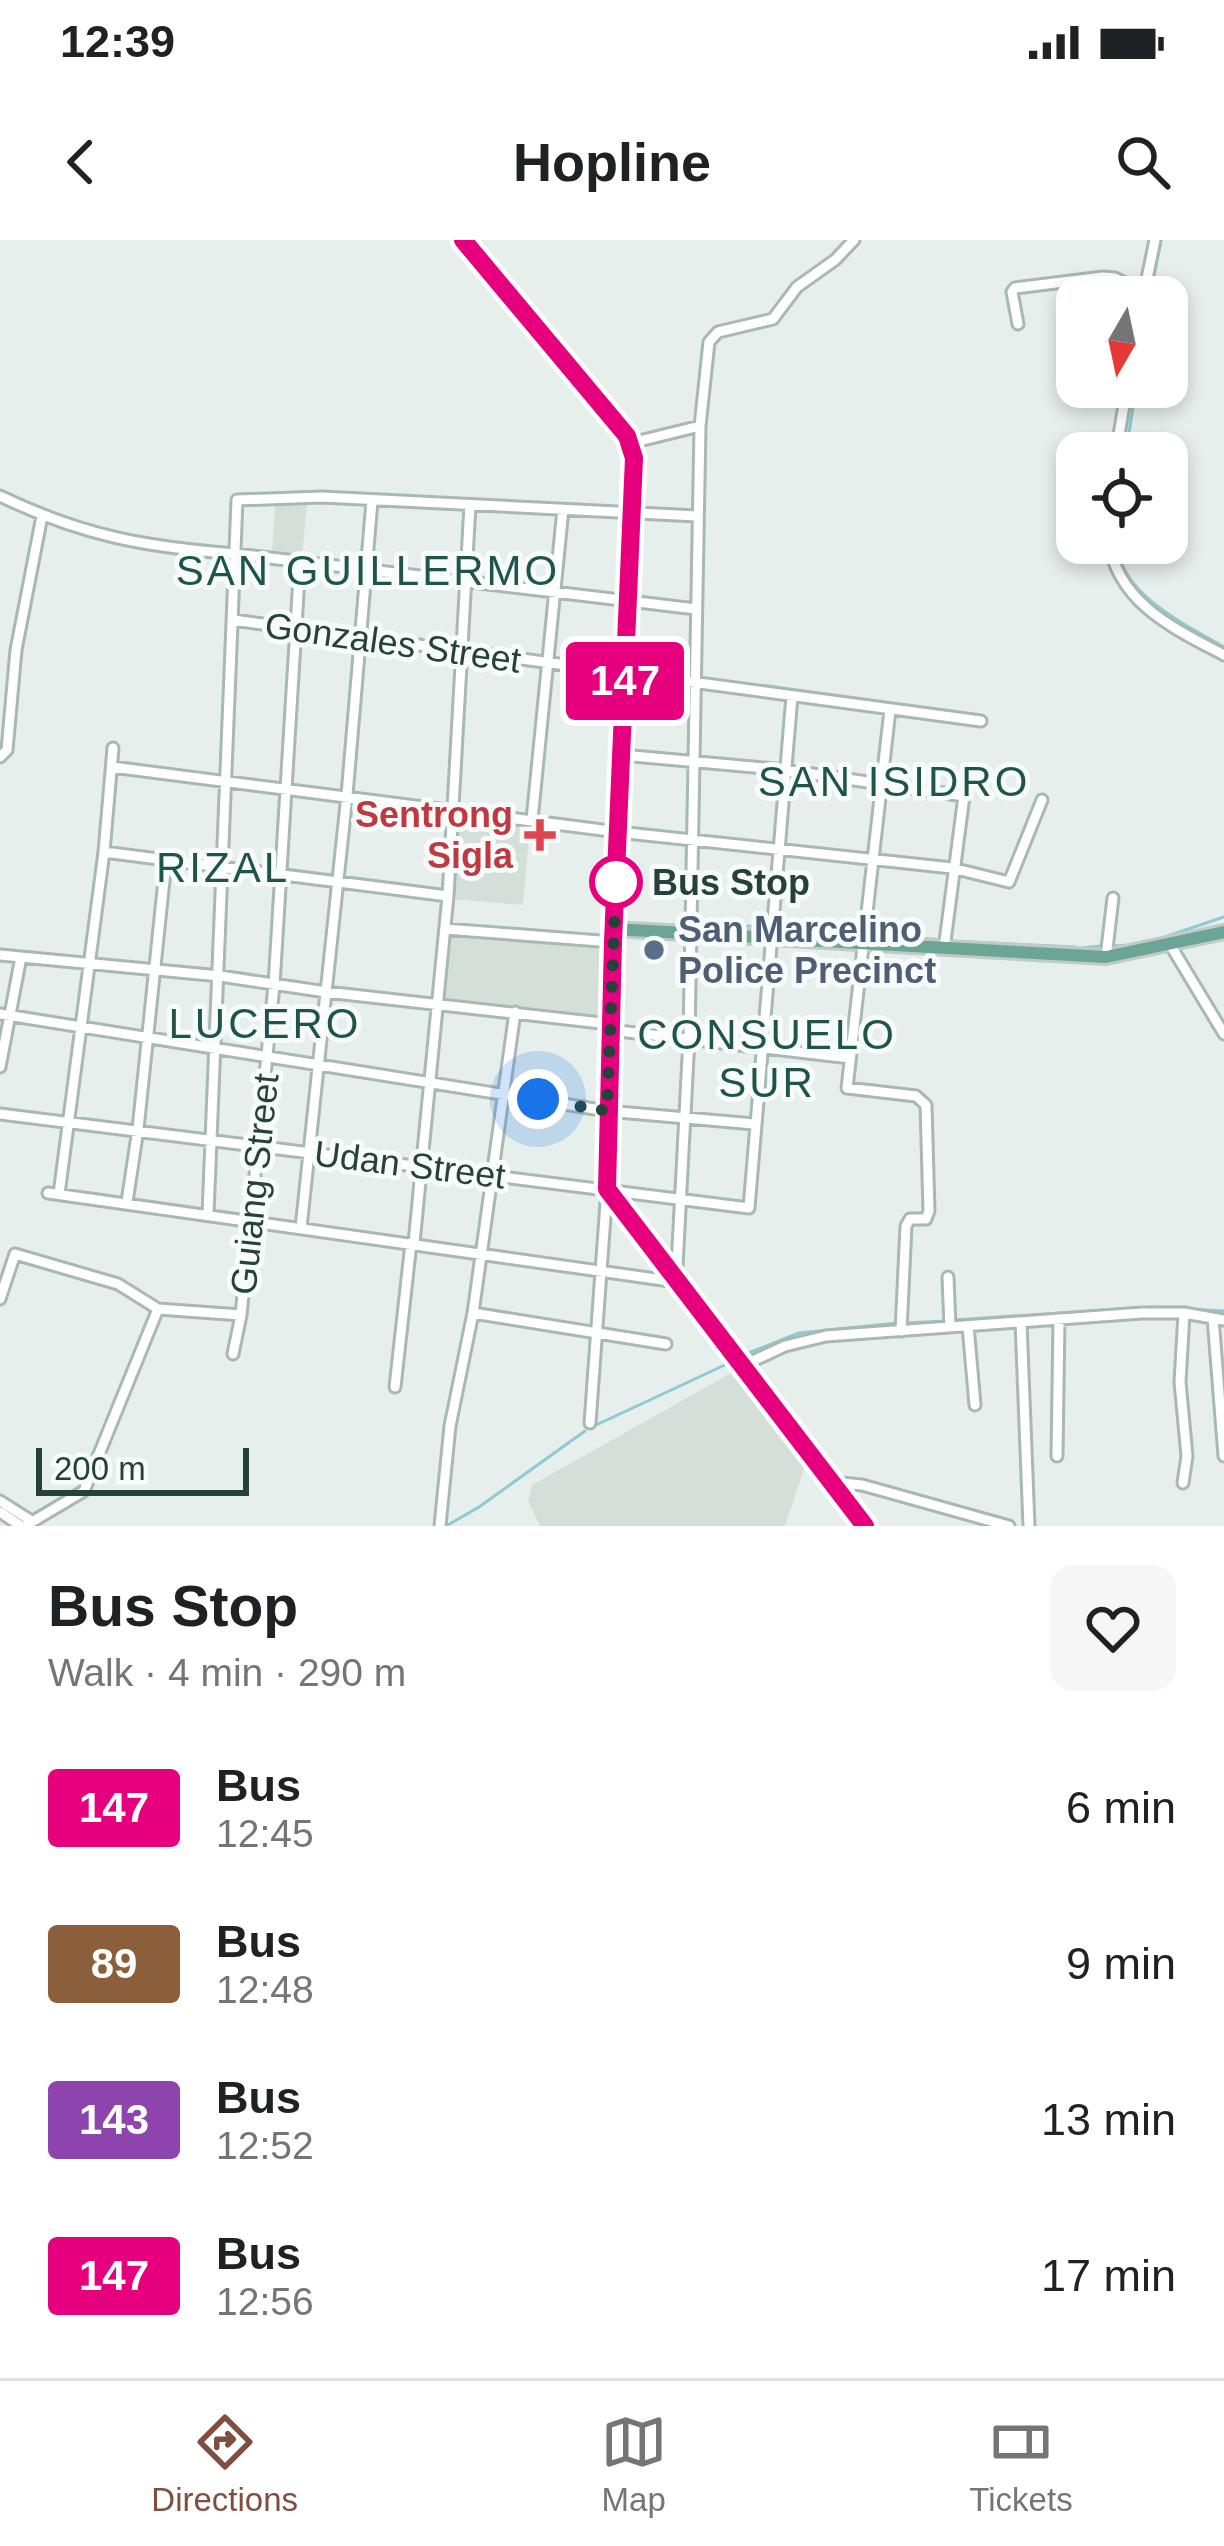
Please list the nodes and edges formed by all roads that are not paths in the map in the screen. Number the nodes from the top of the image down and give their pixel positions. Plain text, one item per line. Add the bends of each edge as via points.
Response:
1 (463, 240) edge
2 (854, 240) edge
3 (1155, 240) edge
4 (1148, 276) edge
5 (1056, 283) edge
6 (1018, 325) dead end
7 (700, 426) junction
8 (631, 443) junction
9 (0, 496) edge
10 (372, 501) junction
11 (470, 505) junction
12 (563, 509) junction
13 (633, 514) junction
14 (42, 516) junction
15 (697, 517) junction
16 (236, 554) junction
17 (300, 561) junction
18 (1115, 564) edge
19 (367, 569) junction
20 (466, 581) junction
21 (555, 591) junction
22 (628, 601) junction
23 (696, 609) junction
24 (233, 620) junction
25 (297, 628) junction
26 (359, 638) junction
27 (461, 651) junction
28 (1224, 655) edge
29 (549, 663) junction
30 (625, 674) junction
31 (696, 683) junction
32 (792, 696) junction
33 (890, 710) junction
34 (981, 721) dead end
35 (113, 748) dead end
36 (622, 755) junction
37 (0, 757) edge
38 (694, 760) junction
39 (112, 767) junction
40 (785, 770) junction
41 (228, 780) junction
42 (884, 784) junction
43 (286, 788) junction
44 (347, 795) junction
45 (1042, 800) dead end
46 (453, 811) junction
47 (532, 820) junction
48 (618, 832) junction
49 (692, 837) junction
50 (778, 848) junction
51 (104, 852) junction
52 (873, 858) junction
53 (166, 861) junction
54 (224, 868) junction
55 (952, 868) junction
56 (281, 874) junction
57 (336, 880) junction
58 (448, 896) junction
59 (1113, 898) dead end
60 (615, 905) junction
61 (445, 928) junction
62 (637, 930) junction
63 (691, 931) junction
64 (1224, 932) edge
65 (613, 936) junction
66 (770, 937) junction
67 (863, 942) junction
68 (1172, 946) junction
69 (944, 949) junction
70 (0, 955) edge
71 (1106, 957) junction
72 (21, 958) junction
73 (90, 963) junction
74 (154, 970) junction
75 (220, 976) junction
76 (274, 985) junction
77 (326, 992) junction
78 (439, 1003) junction
79 (515, 1012) junction
80 (5, 1014) edge
81 (79, 1027) junction
82 (610, 1027) junction
83 (1224, 1034) edge
84 (147, 1038) junction
85 (688, 1038) junction
86 (760, 1046) junction
87 (216, 1049) junction
88 (267, 1056) junction
89 (850, 1058) junction
90 (319, 1063) junction
91 (0, 1067) edge
92 (430, 1082) junction
93 (504, 1093) junction
94 (607, 1111) junction
95 (0, 1114) edge
96 (684, 1120) junction
97 (68, 1121) junction
98 (754, 1124) junction
99 (139, 1129) junction
100 (212, 1139) junction
101 (258, 1145) junction
102 (310, 1152) junction
103 (422, 1165) junction
104 (493, 1174) junction
105 (607, 1189) junction
106 (680, 1197) junction
107 (127, 1202) junction
108 (208, 1214) junction
109 (251, 1221) junction
110 (301, 1228) junction
111 (413, 1243) junction
112 (482, 1253) junction
113 (603, 1271) junction
114 (3, 1272) edge
115 (948, 1277) dead end
116 (675, 1279) junction
117 (0, 1299) edge
118 (158, 1309) junction
119 (473, 1313) junction
120 (1184, 1313) junction
121 (241, 1315) junction
122 (1059, 1319) junction
123 (1218, 1319) edge
124 (950, 1322) junction
125 (1021, 1322) junction
126 (968, 1326) junction
127 (901, 1327) junction
128 (598, 1333) junction
129 (666, 1344) dead end
130 (233, 1354) dead end
131 (742, 1366) junction
132 (395, 1388) dead end
133 (975, 1405) dead end
134 (590, 1423) dead end
135 (1224, 1454) edge
136 (1057, 1456) dead end
137 (831, 1482) junction
138 (1183, 1483) dead end
139 (0, 1501) edge
140 (0, 1512) edge
141 (25, 1524) edge
142 (440, 1526) edge
143 (866, 1526) edge
144 (1009, 1526) edge
145 (1029, 1526) edge

1 - 8 main road
2 - 7 street via 796,287 778,315 718,332 709,342
3 - 4 street
5 - 6 street via 1015,288
7 - 8 street
7 - 15 street
8 - 13 main road
9 - 14 street
10 - 11 street
10 - 16 street via 237,500
10 - 19 street
11 - 12 street
11 - 20 street
12 - 13 street
12 - 21 street
13 - 15 street
13 - 22 main road
14 - 16 street via 115,540
14 - 37 street
15 - 23 street
16 - 17 street
16 - 24 street
17 - 19 street
17 - 25 street, Guiang Street
18 - 28 street via 1135,599
19 - 20 street
19 - 26 street
20 - 21 street
20 - 27 street
21 - 22 street
21 - 29 street
22 - 23 street
22 - 30 main road
23 - 31 street
24 - 25 street, Gonzales Street
24 - 41 street
25 - 26 street, Gonzales Street
25 - 43 street, Guiang Street
26 - 27 street, Gonzales Street
26 - 44 street
27 - 29 street, Gonzales Street
27 - 46 street
29 - 30 street, Gonzales Street
29 - 47 street
30 - 31 street, Gonzales Street
30 - 36 main road
31 - 32 street, Gonzales Street
31 - 38 street
32 - 33 street, Gonzales Street
32 - 40 street
33 - 34 street, Gonzales Street
33 - 42 street
35 - 39 street
36 - 38 street
36 - 48 main road
38 - 40 street
38 - 49 street
39 - 41 street
39 - 51 street
40 - 42 street
40 - 50 street
41 - 43 street
41 - 54 street
42 - 52 street
42 - 55 street via 964,796
43 - 44 street
43 - 56 street, Guiang Street
44 - 46 street
44 - 57 street
45 - 55 street via 1009,882
46 - 47 street
46 - 58 street
47 - 48 street
48 - 49 street
48 - 60 main road
49 - 50 street
49 - 63 street
50 - 52 street
50 - 66 street
51 - 53 street
51 - 73 street
52 - 55 street
52 - 67 street
53 - 54 street
53 - 74 street
54 - 56 street
54 - 75 street
55 - 69 street
56 - 57 street
56 - 76 street, Guiang Street
57 - 58 street
57 - 77 street
58 - 61 street
59 - 71 street
60 - 62 main road
60 - 65 main road
61 - 65 street
61 - 78 street
62 - 63 main road
62 - 65 main road
63 - 66 main road
63 - 85 street
64 - 68 main road
65 - 82 main road
66 - 67 main road
66 - 86 street
67 - 69 main road
67 - 89 street
68 - 71 main road
68 - 83 street
69 - 71 main road
70 - 72 street
72 - 73 street
72 - 80 street
73 - 74 street
73 - 81 street
74 - 75 street
74 - 84 street
75 - 76 street
75 - 87 street
76 - 77 street
76 - 88 street, Guiang Street
77 - 78 street
77 - 90 street
78 - 79 street
78 - 92 street
79 - 82 street
79 - 93 street
80 - 81 street
80 - 91 street
81 - 84 street
81 - 97 street
82 - 85 street
82 - 94 main road
84 - 87 street
84 - 99 street
85 - 86 street
85 - 96 street
86 - 89 street
86 - 98 street
87 - 88 street
87 - 100 street
88 - 90 street
88 - 101 street, Guiang Street
89 - 127 street via 847,1088 916,1096 926,1105 929,1211 905,1226
90 - 92 street
90 - 102 street
92 - 93 street
92 - 103 street
93 - 94 street
93 - 104 street
94 - 96 street
94 - 105 main road
95 - 97 street, Udan Street
96 - 98 street
96 - 106 street
97 - 99 street, Udan Street
97 - 107 street via 53,1193
98 - 106 street, Udan Street via 749,1208
99 - 100 street, Udan Street
99 - 107 street
100 - 101 street, Udan Street
100 - 108 street
101 - 102 street, Udan Street
101 - 109 street, Guiang Street
102 - 103 street, Udan Street
102 - 110 street
103 - 104 street, Udan Street
103 - 111 street
104 - 105 street, Udan Street
104 - 112 street
105 - 106 street, Udan Street
105 - 113 street
105 - 116 main road
106 - 116 street
107 - 108 street
108 - 109 street
109 - 110 street
109 - 121 street, Guiang Street
110 - 111 street
111 - 112 street
111 - 132 street
112 - 113 street
112 - 119 street
113 - 116 street
113 - 128 street
114 - 117 street
114 - 118 street via 15,1254 118,1284
115 - 124 street
116 - 131 main road
118 - 121 street, Guiang Street
118 - 141 street via 84,1491
119 - 128 street
119 - 142 street
120 - 122 street
120 - 123 street
120 - 138 street
121 - 130 street
122 - 125 street
122 - 136 street
123 - 135 street
124 - 126 street
124 - 127 street
125 - 126 street
125 - 145 street
126 - 133 street
127 - 131 street via 785,1346
128 - 129 street
128 - 134 street
131 - 137 main road
137 - 143 main road
137 - 144 street
139 - 141 street
140 - 141 street

